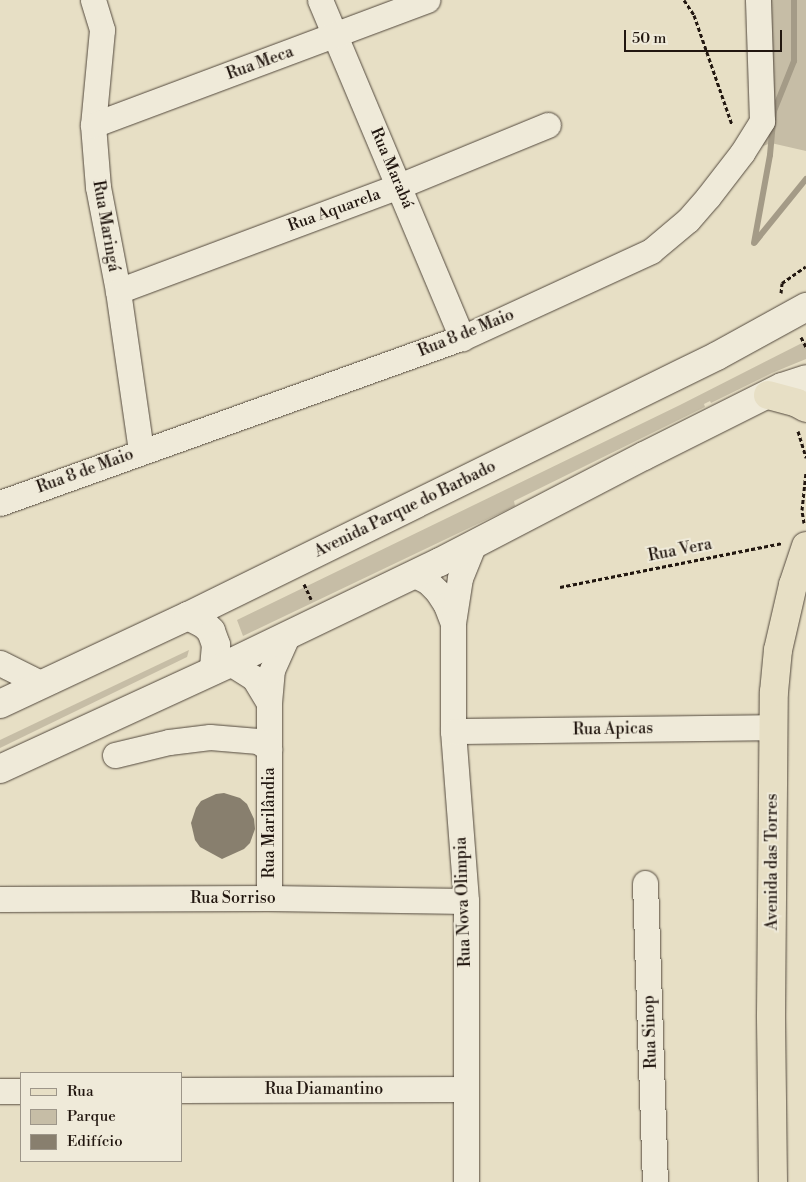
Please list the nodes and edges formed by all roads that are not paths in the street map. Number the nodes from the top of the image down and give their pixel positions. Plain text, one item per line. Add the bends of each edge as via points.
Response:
1 (93, 0) edge
2 (320, 0) edge
3 (427, 0) edge
4 (758, 0) edge
5 (336, 35) junction
6 (93, 125) junction
7 (548, 125) dead end
8 (399, 186) junction
9 (118, 291) junction
10 (806, 308) edge
11 (462, 338) junction
12 (806, 379) edge
13 (768, 395) junction
14 (801, 420) edge
15 (141, 451) junction
16 (0, 503) edge
17 (474, 544) junction
18 (796, 544) edge
19 (414, 574) junction
20 (188, 616) junction
21 (454, 623) junction
22 (288, 634) junction
23 (0, 664) edge
24 (222, 667) junction
25 (42, 684) junction
26 (269, 703) junction
27 (0, 704) edge
28 (773, 727) junction
29 (453, 731) junction
30 (269, 749) junction
31 (115, 755) dead end
32 (0, 769) edge
33 (644, 883) dead end
34 (269, 898) junction
35 (0, 899) edge
36 (466, 901) junction
37 (466, 1088) junction
38 (182, 1090) edge
39 (0, 1091) edge
40 (20, 1091) edge
41 (466, 1182) edge
42 (655, 1182) edge
43 (773, 1182) edge

1 - 6 street, Rua Maringá via 102,30
2 - 5 street, Rua Marabá
3 - 5 street, Rua Meca
4 - 11 street, Rua 8 de Maio via 762,121 742,153 688,220 651,251
5 - 6 street, Rua Meca
5 - 8 street, Rua Marabá
6 - 9 street, Rua Maringá via 98,187
7 - 8 street, Rua Aquarela
8 - 9 street, Rua Aquarela
8 - 11 street, Rua Marabá
9 - 15 street, Rua Maringá
10 - 20 main road, Avenida Parque do Barbado via 717,356
11 - 15 street, Rua 8 de Maio
12 - 13 main road
13 - 14 main road via 797,403
13 - 17 main road
15 - 16 street, Rua 8 de Maio
17 - 19 main road
17 - 21 street, Rua Nova Olimpia via 460,578
18 - 28 main road, Avenida das Torres via 793,585 778,650
19 - 21 street, Rua Nova Olimpia via 437,591
19 - 22 main road
20 - 24 main road via 204,624 211,632
20 - 25 main road, Avenida Parque do Barbado
21 - 29 street, Rua Nova Olimpia
22 - 24 main road
22 - 26 street, Rua Marilândia via 273,664
23 - 25 street
24 - 26 street via 254,678
24 - 32 main road
25 - 27 main road, Avenida Parque do Barbado
26 - 30 street, Rua Marilândia
28 - 29 street, Rua Apicas
28 - 43 main road, Avenida das Torres
29 - 36 street, Rua Nova Olimpia
30 - 31 street, Rua Marilândia via 258,741 210,738 169,742
30 - 34 street, Rua Marilândia
33 - 42 street, Rua Sinop
34 - 35 street, Rua Sorriso
34 - 36 street, Rua Sorriso
36 - 37 street, Rua Nova Olimpia
37 - 38 street, Rua Diamantino
37 - 41 street, Rua Nova Olimpia
39 - 40 street

